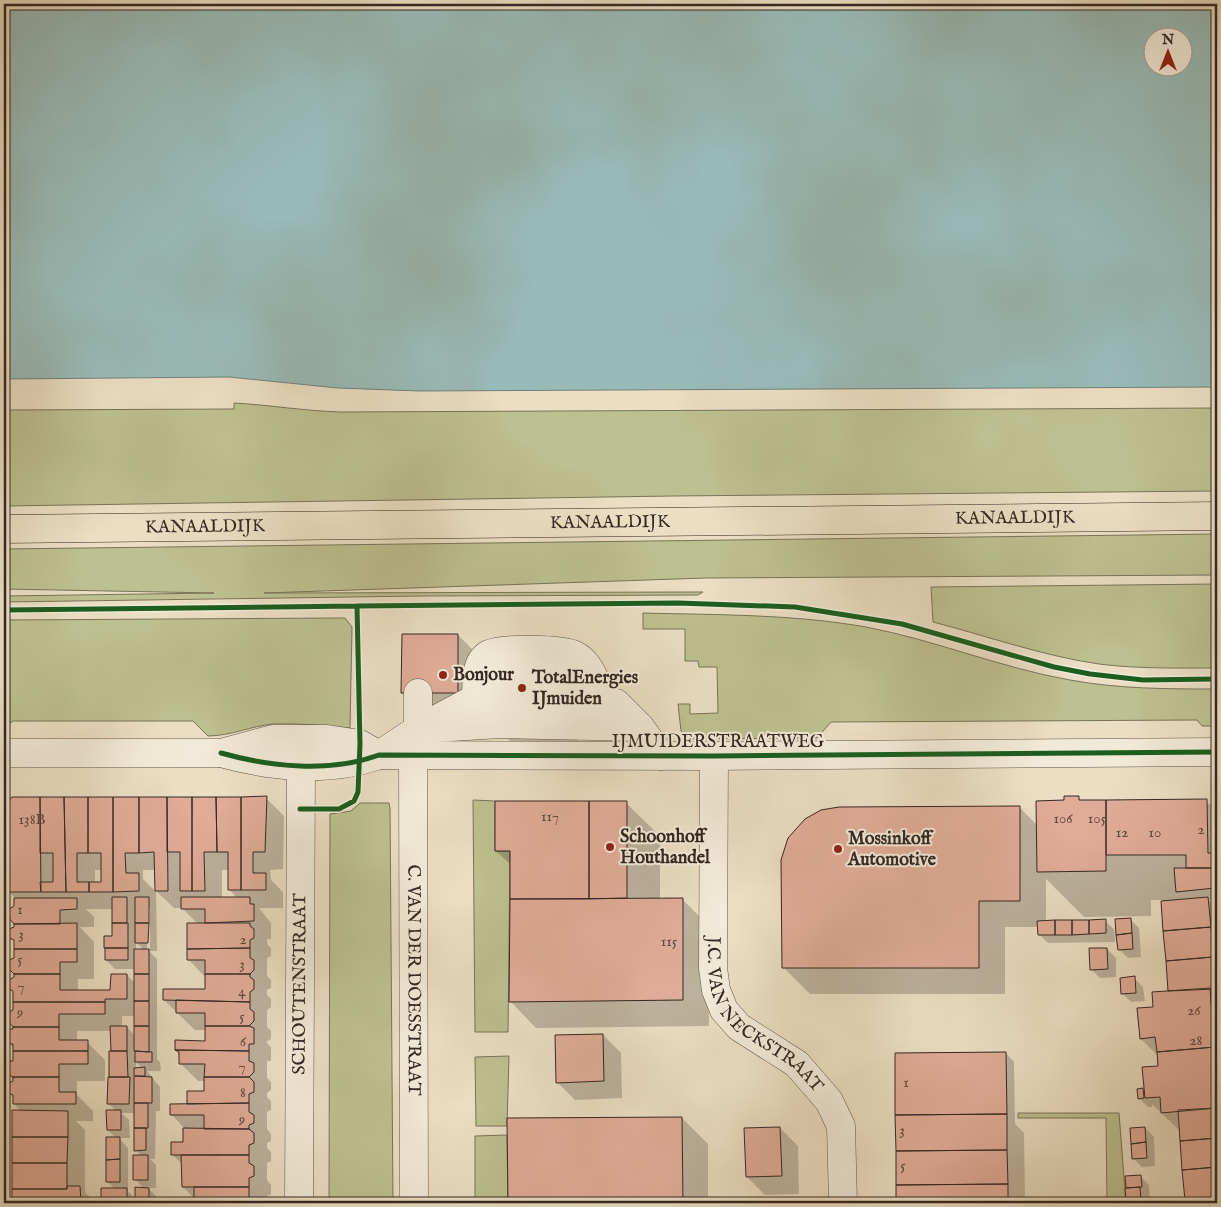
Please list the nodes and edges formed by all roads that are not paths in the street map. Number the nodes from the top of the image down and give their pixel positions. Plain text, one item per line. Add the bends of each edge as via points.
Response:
1 (1217, 516) edge
2 (4, 529) edge
3 (418, 692) dead end
4 (607, 694) junction
5 (476, 698) junction
6 (640, 727) junction
7 (418, 729) junction
8 (1217, 752) edge
9 (221, 753) junction
10 (4, 754) edge
11 (379, 755) junction
12 (413, 756) junction
13 (661, 756) junction
14 (714, 756) junction
15 (301, 766) junction
16 (299, 1203) edge
17 (414, 1203) edge
18 (843, 1203) edge

1 - 2 main road, KANAALDIJK
3 - 7 street
4 - 5 street via 574,698
4 - 5 street via 586,663 575,654 558,650 498,651 487,654 477,670
4 - 6 street
5 - 7 street
6 - 7 street via 500,724
6 - 13 street
7 - 11 street
8 - 14 street, IJMUIDERSTRAATWEG
9 - 10 street, IJMUIDERSTRAATWEG
9 - 11 street, IJMUIDERSTRAATWEG via 273,739 327,739 360,744
9 - 15 street, IJMUIDERSTRAATWEG via 254,762
11 - 12 street, IJMUIDERSTRAATWEG
11 - 15 street, IJMUIDERSTRAATWEG via 359,763
12 - 13 street, IJMUIDERSTRAATWEG
12 - 17 street, C. VAN DER DOESSTRAAT
13 - 14 street, IJMUIDERSTRAATWEG
14 - 18 street, J.C. VAN NECKSTRAAT via 713,968 716,990 724,1010 739,1028 797,1064 829,1101 841,1126
15 - 16 street, SCHOUTENSTRAAT

